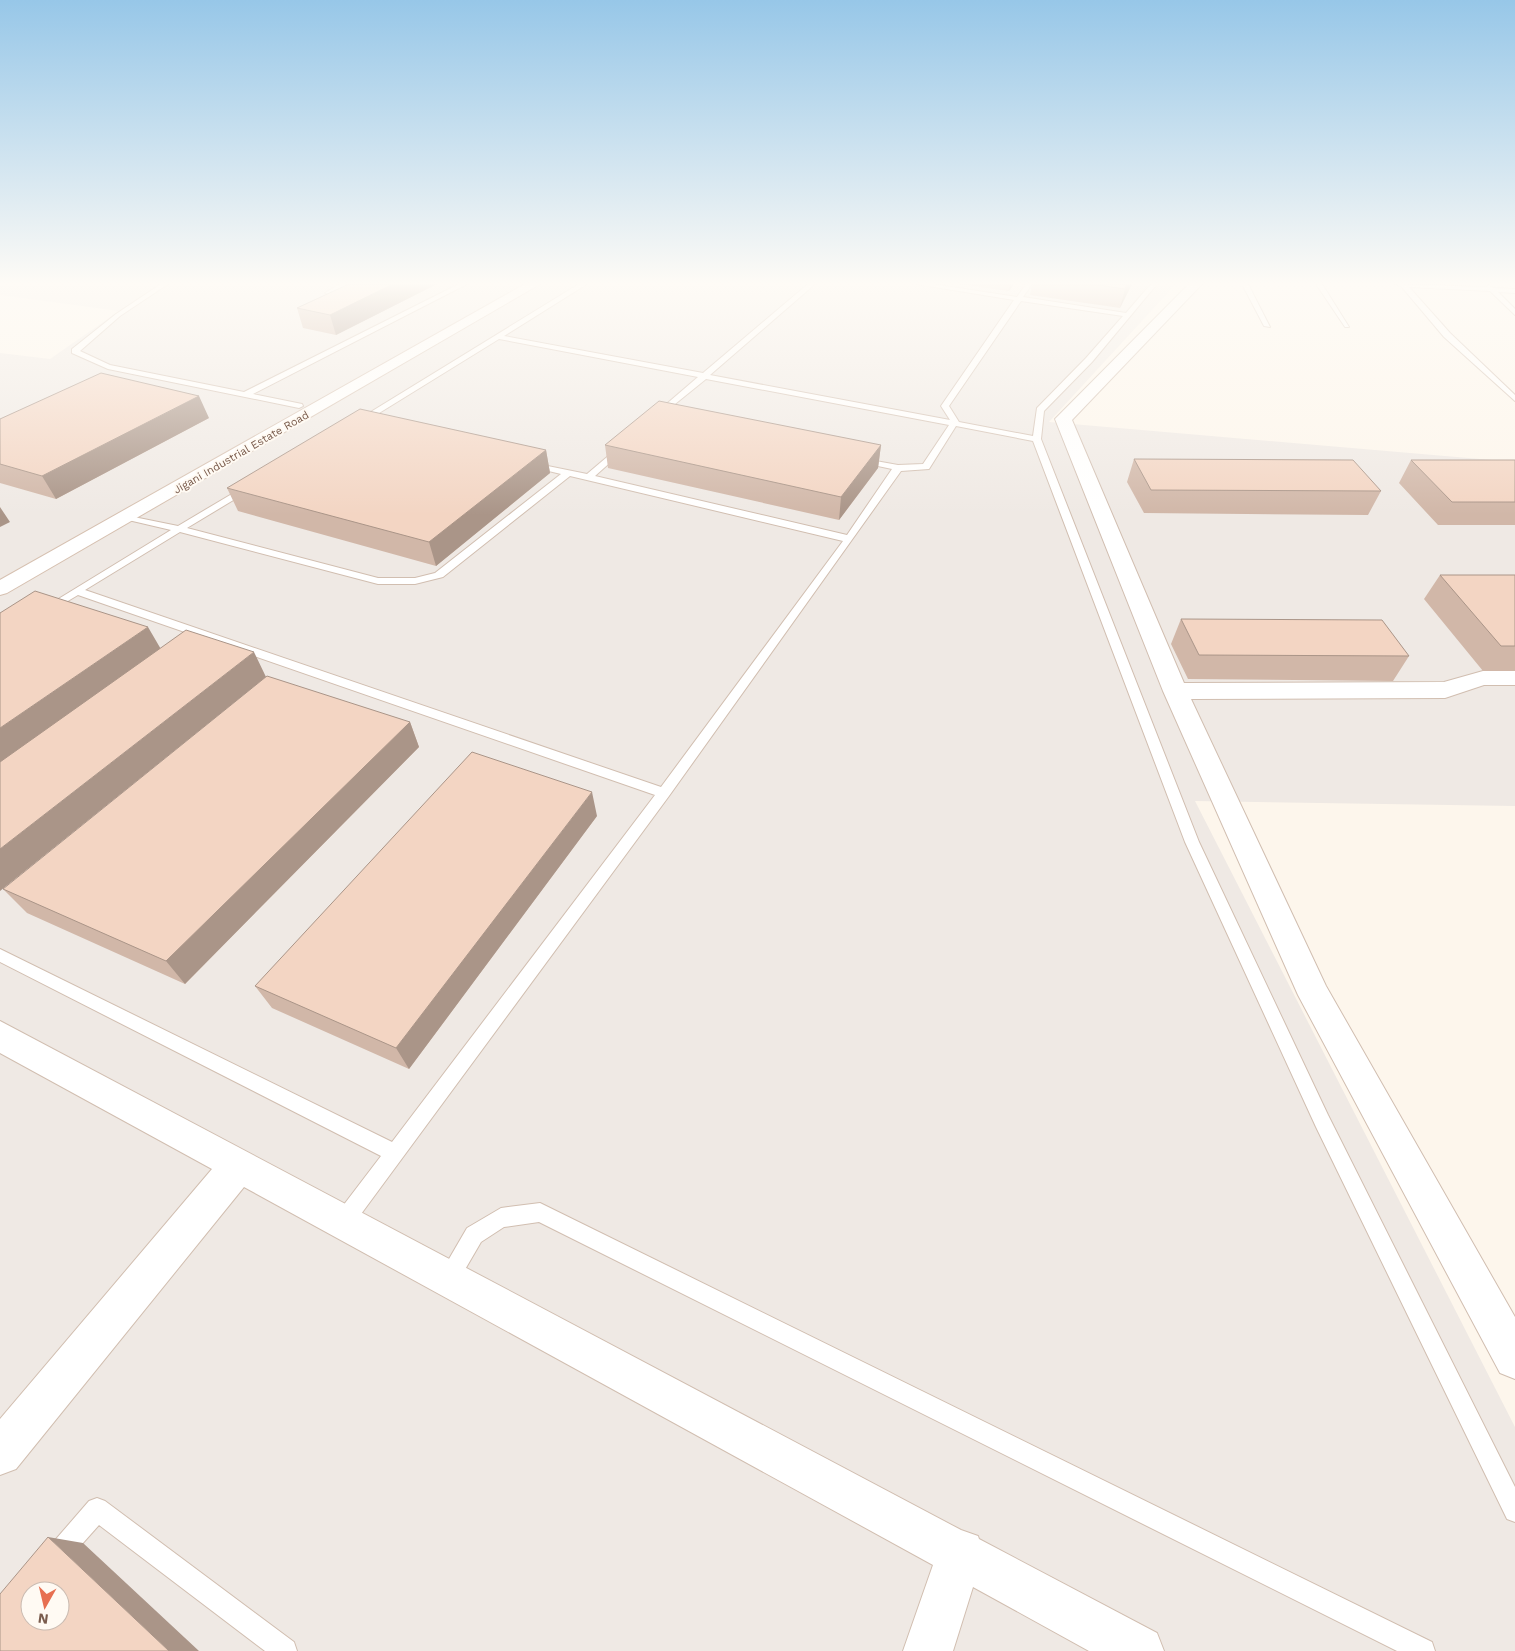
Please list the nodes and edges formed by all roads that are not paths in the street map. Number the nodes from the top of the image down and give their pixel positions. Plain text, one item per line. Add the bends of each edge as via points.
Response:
1 (96, 361) edge
2 (312, 361) edge
3 (379, 361) edge
4 (399, 361) edge
5 (459, 361) edge
6 (625, 361) edge
7 (722, 361) edge
8 (976, 361) edge
9 (1088, 361) edge
10 (1120, 361) edge
11 (1475, 361) edge
12 (704, 376) junction
13 (247, 394) junction
14 (1515, 399) edge
15 (299, 406) junction
16 (665, 420) edge
17 (955, 422) junction
18 (371, 430) edge
19 (1037, 439) junction
20 (628, 442) edge
21 (849, 458) edge
22 (521, 462) edge
23 (898, 468) junction
24 (568, 472) junction
25 (588, 478) junction
26 (253, 485) edge
27 (127, 517) junction
28 (180, 528) junction
29 (849, 539) junction
30 (0, 573) edge
31 (0, 588) edge
32 (77, 591) junction
33 (34, 617) edge
34 (1515, 678) edge
35 (1175, 690) junction
36 (664, 793) junction
37 (0, 955) edge
38 (0, 1036) edge
39 (395, 1153) junction
40 (238, 1166) junction
41 (343, 1222) junction
42 (448, 1279) junction
43 (1515, 1358) edge
44 (0, 1453) edge
45 (1515, 1511) edge
46 (960, 1553) junction
47 (45, 1569) edge
48 (285, 1651) edge
49 (928, 1651) edge
50 (1139, 1651) edge
51 (1423, 1651) edge

1 - 13 lane via 108,367
2 - 13 lane
3 - 15 street, Jigani Industrial Estate Road
4 - 27 street, Jigani Industrial Estate Road
5 - 18 lane via 352,426
6 - 12 lane
7 - 12 lane
8 - 17 lane via 945,406
9 - 19 lane via 1040,410
10 - 35 street via 1063,419
11 - 14 lane
12 - 16 lane via 652,421
12 - 17 lane
13 - 15 lane
15 - 30 street, Jigani Industrial Estate Road
17 - 19 lane
17 - 23 lane via 926,467
19 - 45 lane via 1192,842 1322,1120
20 - 25 lane
21 - 23 lane
22 - 24 lane
23 - 29 lane
24 - 25 lane
24 - 28 lane via 439,575 415,581 378,581
25 - 29 lane
26 - 28 lane
27 - 28 lane
27 - 31 street, Jigani Industrial Estate Road
28 - 32 lane
29 - 36 lane
32 - 33 lane
32 - 36 lane
34 - 35 street via 1483,678 1445,690
35 - 43 street via 1314,995
36 - 39 lane
37 - 39 lane
38 - 40 street
39 - 41 lane
40 - 41 street
40 - 44 street
41 - 42 street
42 - 46 street
42 - 51 lane via 474,1235 501,1218 540,1212
46 - 49 street
46 - 50 street
47 - 48 lane via 97,1509

